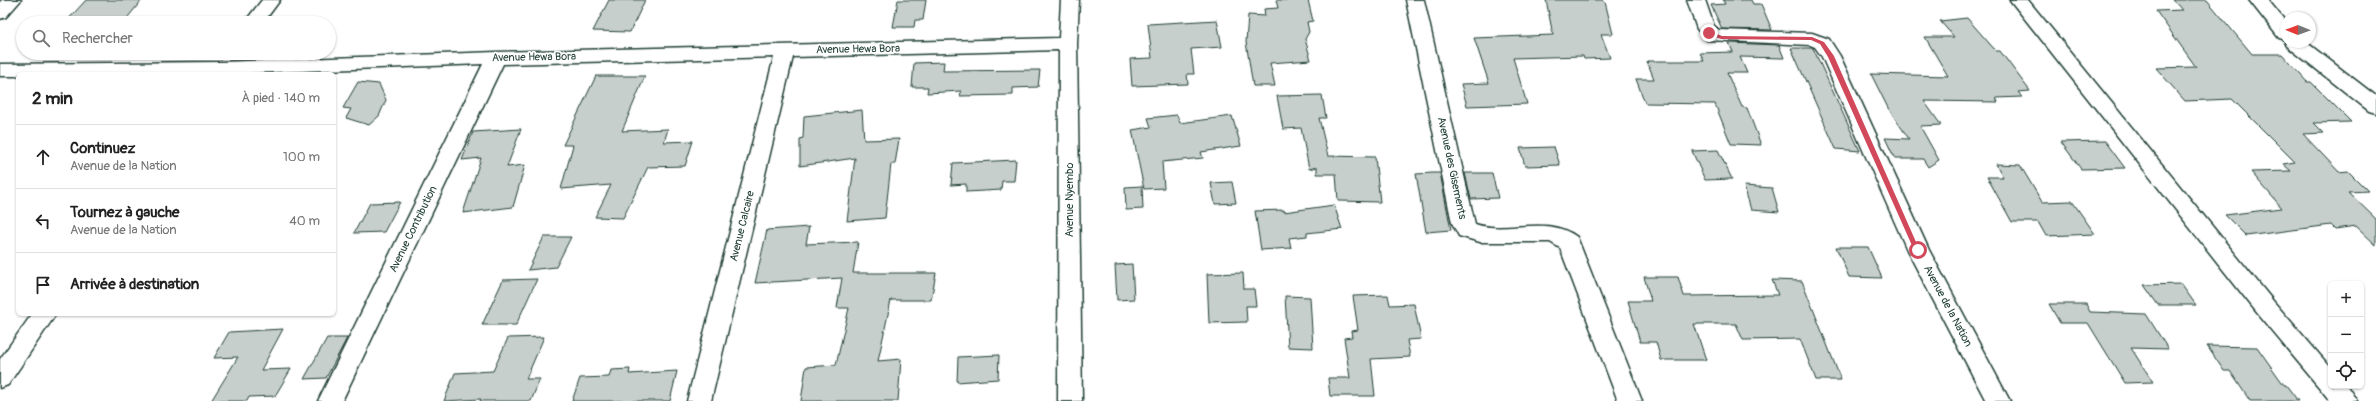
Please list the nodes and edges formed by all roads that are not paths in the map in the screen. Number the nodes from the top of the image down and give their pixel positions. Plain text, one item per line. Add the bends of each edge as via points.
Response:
1 (12, 0) edge
2 (270, 0) edge
3 (1070, 0) edge
4 (1415, 0) edge
5 (1696, 0) edge
6 (2019, 0) edge
7 (2258, 0) edge
8 (0, 13) edge
9 (258, 16) edge
10 (2280, 27) edge
11 (1068, 44) junction
12 (2302, 48) edge
13 (785, 51) junction
14 (496, 58) junction
15 (226, 60) edge
16 (0, 70) edge
17 (218, 71) edge
18 (2376, 106) edge
19 (44, 316) edge
20 (0, 378) edge
21 (2328, 381) edge
22 (2334, 389) edge
23 (330, 401) edge
24 (699, 401) edge
25 (1070, 401) edge
26 (1630, 401) edge
27 (1998, 401) edge
28 (2345, 401) edge

1 - 8 street
2 - 9 street
3 - 11 street, Avenue Nyembo
4 - 26 street, Avenue des Gisements via 1467,230 1480,234 1550,234 1560,236 1568,243
5 - 27 street, Avenue de la Nation via 1706,29 1714,36 1812,38 1822,43 1918,250
6 - 21 street
7 - 10 street
11 - 13 street, Avenue Hewa Bora
11 - 25 street, Avenue Nyembo
12 - 18 street
13 - 14 street, Avenue Hewa Bora
13 - 24 street, Avenue Calcaire
14 - 17 street, Avenue Hewa Bora
14 - 23 street, Avenue Contribution
15 - 17 street
16 - 17 street, Avenue Hewa Bora
19 - 20 street
22 - 28 street

